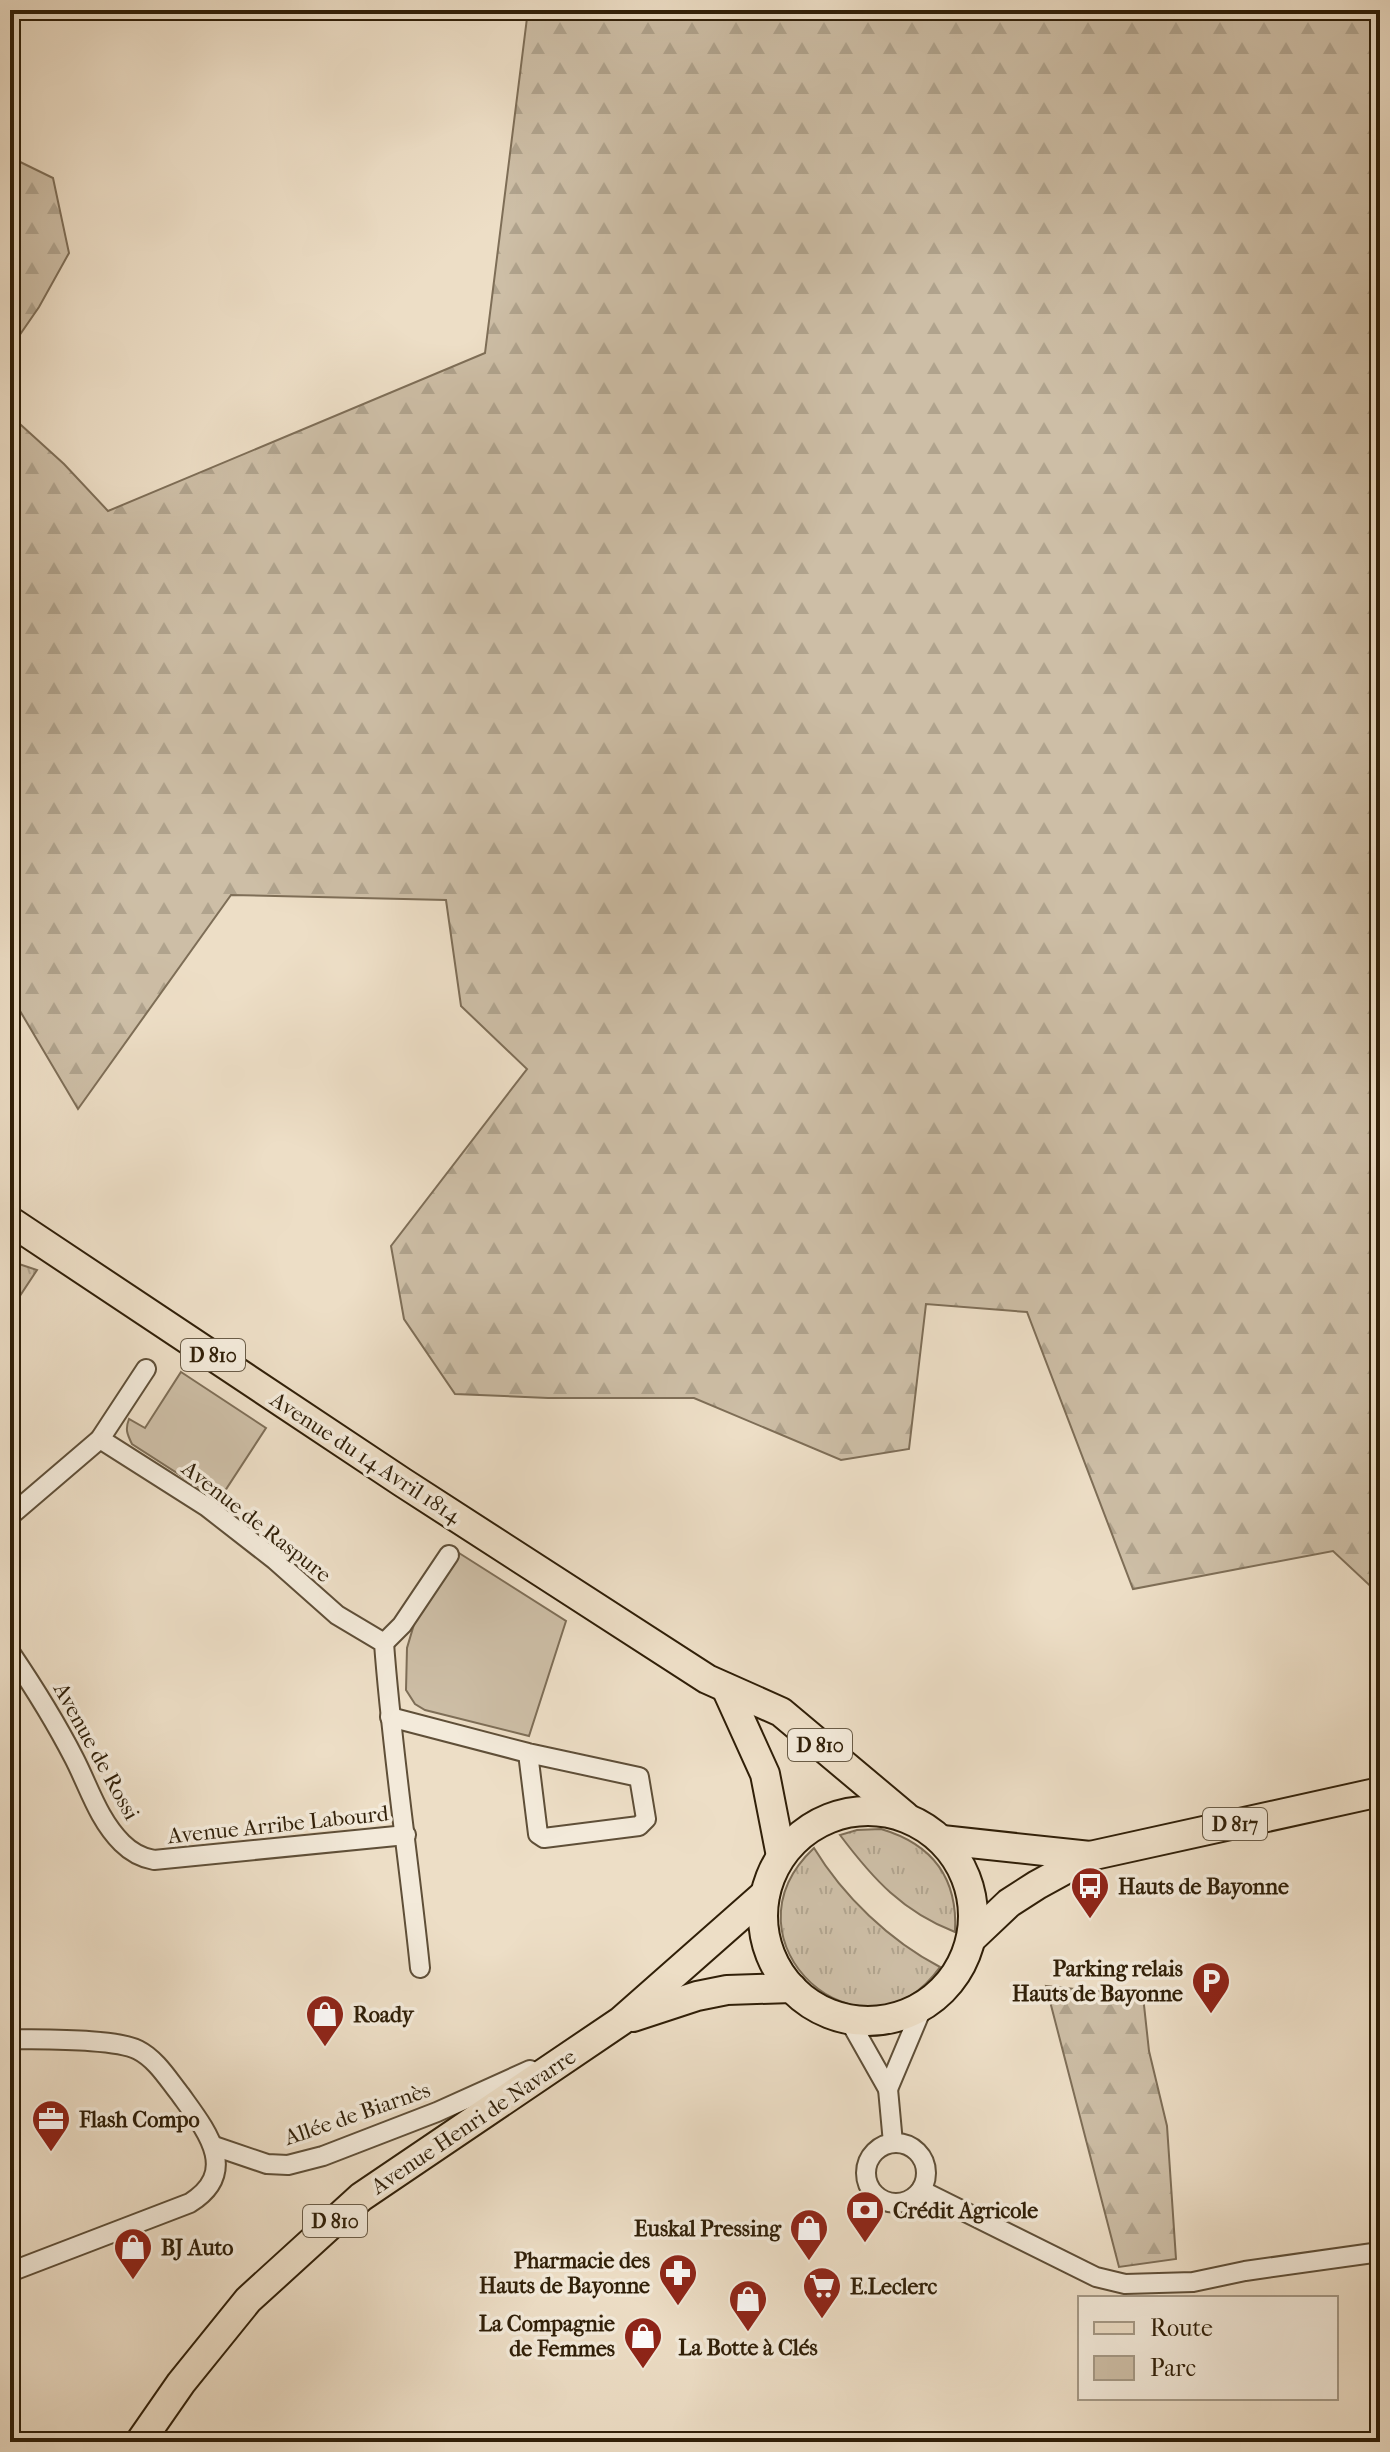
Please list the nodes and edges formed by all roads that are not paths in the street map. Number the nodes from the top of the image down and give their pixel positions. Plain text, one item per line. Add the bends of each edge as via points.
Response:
1 (10, 1221) edge
2 (146, 1369) dead end
3 (100, 1439) junction
4 (10, 1516) edge
5 (449, 1555) dead end
6 (384, 1643) junction
7 (10, 1652) edge
8 (726, 1688) junction
9 (390, 1717) junction
10 (528, 1753) junction
11 (1380, 1792) edge
12 (905, 1816) junction
13 (406, 1835) junction
14 (942, 1840) junction
15 (781, 1856) junction
16 (1090, 1856) junction
17 (154, 1860) joint
18 (765, 1894) junction
19 (971, 1939) junction
20 (420, 1968) dead end
21 (792, 1988) junction
22 (923, 2006) junction
23 (849, 2020) junction
24 (621, 2021) junction
25 (10, 2039) edge
26 (575, 2051) junction
27 (888, 2089) junction
28 (893, 2143) junction
29 (214, 2146) junction
30 (921, 2190) junction
31 (1380, 2252) edge
32 (10, 2272) edge
33 (140, 2442) edge

1 - 8 main road, Avenue du 14 Avril 1814 / D 810 via 402,1482
2 - 3 street
3 - 4 street
3 - 6 street, Avenue de Raspure via 207,1507 337,1615
5 - 6 street
6 - 9 street
7 - 17 street, Avenue de Rossi via 74,1757 102,1817 123,1844
8 - 12 main road, Avenue du 14 Avril 1814 / D 810 via 781,1712
8 - 15 main road, D 810 via 765,1774
9 - 10 street
9 - 13 street, Avenue Arribe Labourd
10 - 10 street via 639,1777 646,1819 639,1826 544,1838 538,1834
11 - 16 main road, D 817
12 - 14 main road
12 - 15 main road via 847,1812 798,1836
13 - 17 street, Avenue Arribe Labourd
13 - 20 street, Avenue Arribe Labourd
14 - 16 main road, D 817
14 - 19 main road via 963,1869 973,1903
15 - 18 main road
16 - 19 main road, D 817 via 1009,1903
18 - 21 main road via 764,1928 773,1960
18 - 24 main road, Avenue Henri de Navarre / D 810
19 - 22 main road via 951,1982
21 - 23 main road via 809,2003
21 - 24 main road, Avenue Henri de Navarre / D 810 via 727,1990
22 - 23 main road via 900,2017
22 - 27 street
23 - 27 street
24 - 26 main road, Avenue Henri de Navarre / D 810
25 - 29 street via 119,2044 139,2050 161,2068
26 - 29 street, Allée de Biarnès via 323,2156 267,2164
26 - 33 main road, Avenue Henri de Navarre / D 810 via 361,2197 248,2300
27 - 28 street
28 - 30 street via 912,2147 924,2162
28 - 30 street via 872,2154 866,2169 869,2185 889,2202 907,2201
29 - 32 street via 214,2175 203,2195
30 - 31 street via 1096,2277 1125,2284 1193,2282

